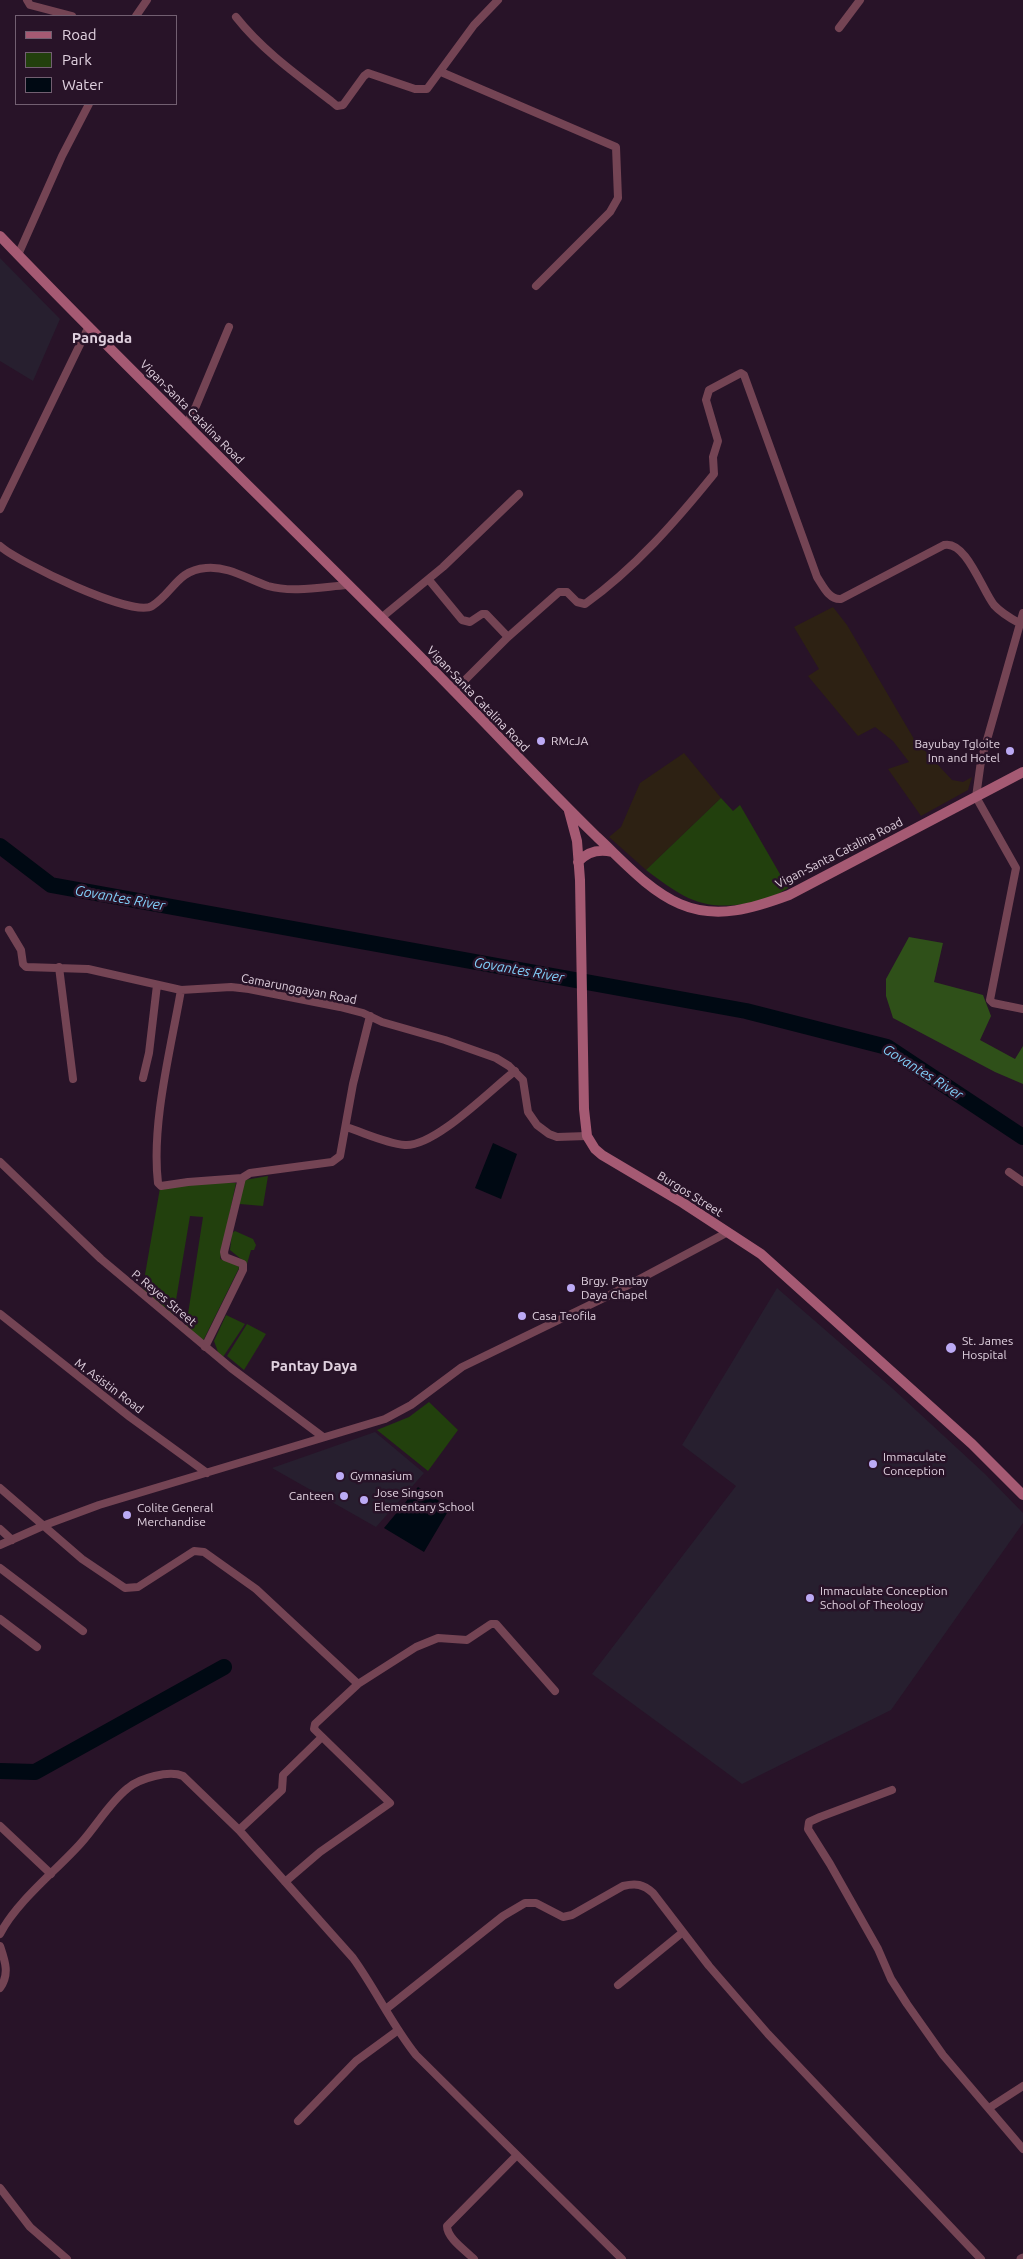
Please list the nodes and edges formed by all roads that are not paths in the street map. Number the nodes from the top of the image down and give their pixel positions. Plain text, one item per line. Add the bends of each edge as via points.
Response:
1 (27, 0) edge
2 (147, 0) edge
3 (498, 0) edge
4 (860, 0) edge
5 (68, 15) edge
6 (137, 15) edge
7 (236, 17) dead end
8 (839, 28) dead end
9 (441, 72) junction
10 (88, 105) edge
11 (0, 236) edge
12 (18, 255) junction
13 (536, 286) dead end
14 (89, 326) junction
15 (228, 327) dead end
16 (186, 424) junction
17 (519, 494) dead end
18 (0, 509) edge
19 (0, 546) edge
20 (429, 580) junction
21 (347, 585) junction
22 (1023, 613) edge
23 (381, 618) junction
24 (1019, 623) junction
25 (508, 637) junction
26 (454, 691) junction
27 (1023, 772) edge
28 (976, 797) junction
29 (569, 810) junction
30 (612, 852) junction
31 (578, 862) junction
32 (9, 930) dead end
33 (59, 967) junction
34 (157, 985) junction
35 (182, 990) junction
36 (1023, 1009) edge
37 (370, 1016) junction
38 (515, 1071) junction
39 (143, 1078) dead end
40 (73, 1079) dead end
41 (346, 1127) junction
42 (587, 1136) junction
43 (0, 1162) edge
44 (1009, 1172) dead end
45 (242, 1178) junction
46 (1023, 1182) edge
47 (728, 1232) junction
48 (0, 1314) edge
49 (205, 1347) junction
50 (324, 1437) junction
51 (207, 1474) junction
52 (0, 1488) edge
53 (1023, 1495) edge
54 (45, 1525) junction
55 (0, 1529) edge
56 (12, 1540) junction
57 (0, 1545) edge
58 (0, 1568) edge
59 (0, 1619) edge
60 (83, 1631) dead end
61 (37, 1647) dead end
62 (358, 1684) junction
63 (555, 1691) dead end
64 (322, 1737) junction
65 (892, 1790) dead end
66 (0, 1826) edge
67 (239, 1830) junction
68 (51, 1874) junction
69 (285, 1882) junction
70 (683, 1932) junction
71 (0, 1934) edge
72 (0, 1946) edge
73 (618, 1985) dead end
74 (0, 1988) edge
75 (386, 2009) junction
76 (397, 2031) junction
77 (1023, 2086) edge
78 (989, 2108) junction
79 (298, 2121) dead end
80 (1023, 2149) edge
81 (517, 2155) junction
82 (0, 2188) edge
83 (67, 2259) edge
84 (474, 2259) edge
85 (622, 2259) edge
86 (981, 2259) edge

1 - 5 street via 30,5
2 - 6 street
3 - 9 street via 474,24
4 - 8 street
7 - 9 street via 251,36 337,106 343,105 368,73 423,90
9 - 13 street via 616,147 618,198 610,212
10 - 12 street
11 - 12 main road, Vigan-Santa Catalina Road
12 - 14 main road, Vigan-Santa Catalina Road
14 - 16 main road, Vigan-Santa Catalina Road
14 - 18 street
15 - 16 street
16 - 21 main road, Vigan-Santa Catalina Road
17 - 20 street
19 - 21 street via 28,564 134,608 152,605 181,577 193,570 206,568 230,570 278,588
20 - 23 street
20 - 25 street via 462,620 470,622 486,614
21 - 23 main road, Vigan-Santa Catalina Road
22 - 24 street
23 - 26 main road, Vigan-Santa Catalina Road
24 - 25 street via 993,604 967,558 949,544 841,599 830,596 818,577 741,373 709,390 706,400 718,441 713,457 714,474 671,525 586,604 577,602 567,592 559,592
24 - 28 street via 981,761
25 - 26 street
26 - 29 main road, Vigan-Santa Catalina Road
27 - 28 main road, Vigan-Santa Catalina Road
28 - 30 main road, Vigan-Santa Catalina Road via 789,895 752,908 701,911 680,904 647,884
28 - 36 street via 1016,868 990,1000
29 - 30 main road, Vigan-Santa Catalina Road
29 - 31 main road via 577,841
30 - 31 main road via 594,851
31 - 42 main road
32 - 33 street, Camarunggayan Road via 21,950 25,966
33 - 34 street, Camarunggayan Road via 88,969
33 - 40 street
34 - 35 street, Camarunggayan Road
34 - 39 street
35 - 37 street, Camarunggayan Road via 249,989
35 - 45 street via 159,1123 158,1183 161,1186
37 - 38 street, Camarunggayan Road via 489,1055
37 - 41 street
38 - 41 street via 424,1142 404,1145
38 - 42 street via 525,1086 528,1112 537,1125 557,1137
41 - 45 street via 342,1153 336,1160 250,1173
42 - 47 main road, Burgos Street via 602,1156
43 - 49 street, P. Reyes Street via 101,1259
44 - 46 street
45 - 49 street via 224,1252 225,1257 243,1264 243,1270
47 - 50 street via 604,1298 462,1367 398,1413
47 - 53 main road, Burgos Street via 789,1277 972,1444
48 - 51 street, M. Asistin Road
49 - 50 street, P. Reyes Street
50 - 51 street
51 - 54 street via 98,1505
52 - 54 street
54 - 56 street
54 - 62 street via 82,1559 125,1588 138,1587 194,1551 204,1552 256,1588
55 - 56 street
56 - 57 street
58 - 60 street
59 - 61 street
62 - 63 street via 416,1647 438,1638 467,1640 496,1624
62 - 64 street via 315,1724 314,1729
64 - 67 street via 283,1775 282,1790
64 - 69 street via 390,1803 320,1852
65 - 78 street via 820,1817 809,1822 808,1828 907,2004 943,2055
66 - 68 street
67 - 68 street via 183,1776 173,1773 127,1788
67 - 69 street
68 - 71 street
69 - 75 street via 353,1958
70 - 73 street
70 - 75 street via 653,1893 636,1884 623,1886 563,1917 536,1903 525,1903 503,1916
70 - 86 street via 768,2034
72 - 74 street via 7,1970
75 - 76 street
76 - 79 street via 356,2061
76 - 81 street via 416,2055
77 - 78 street
78 - 80 street
81 - 84 street via 447,2226 451,2236
81 - 85 street
82 - 83 street via 30,2227

